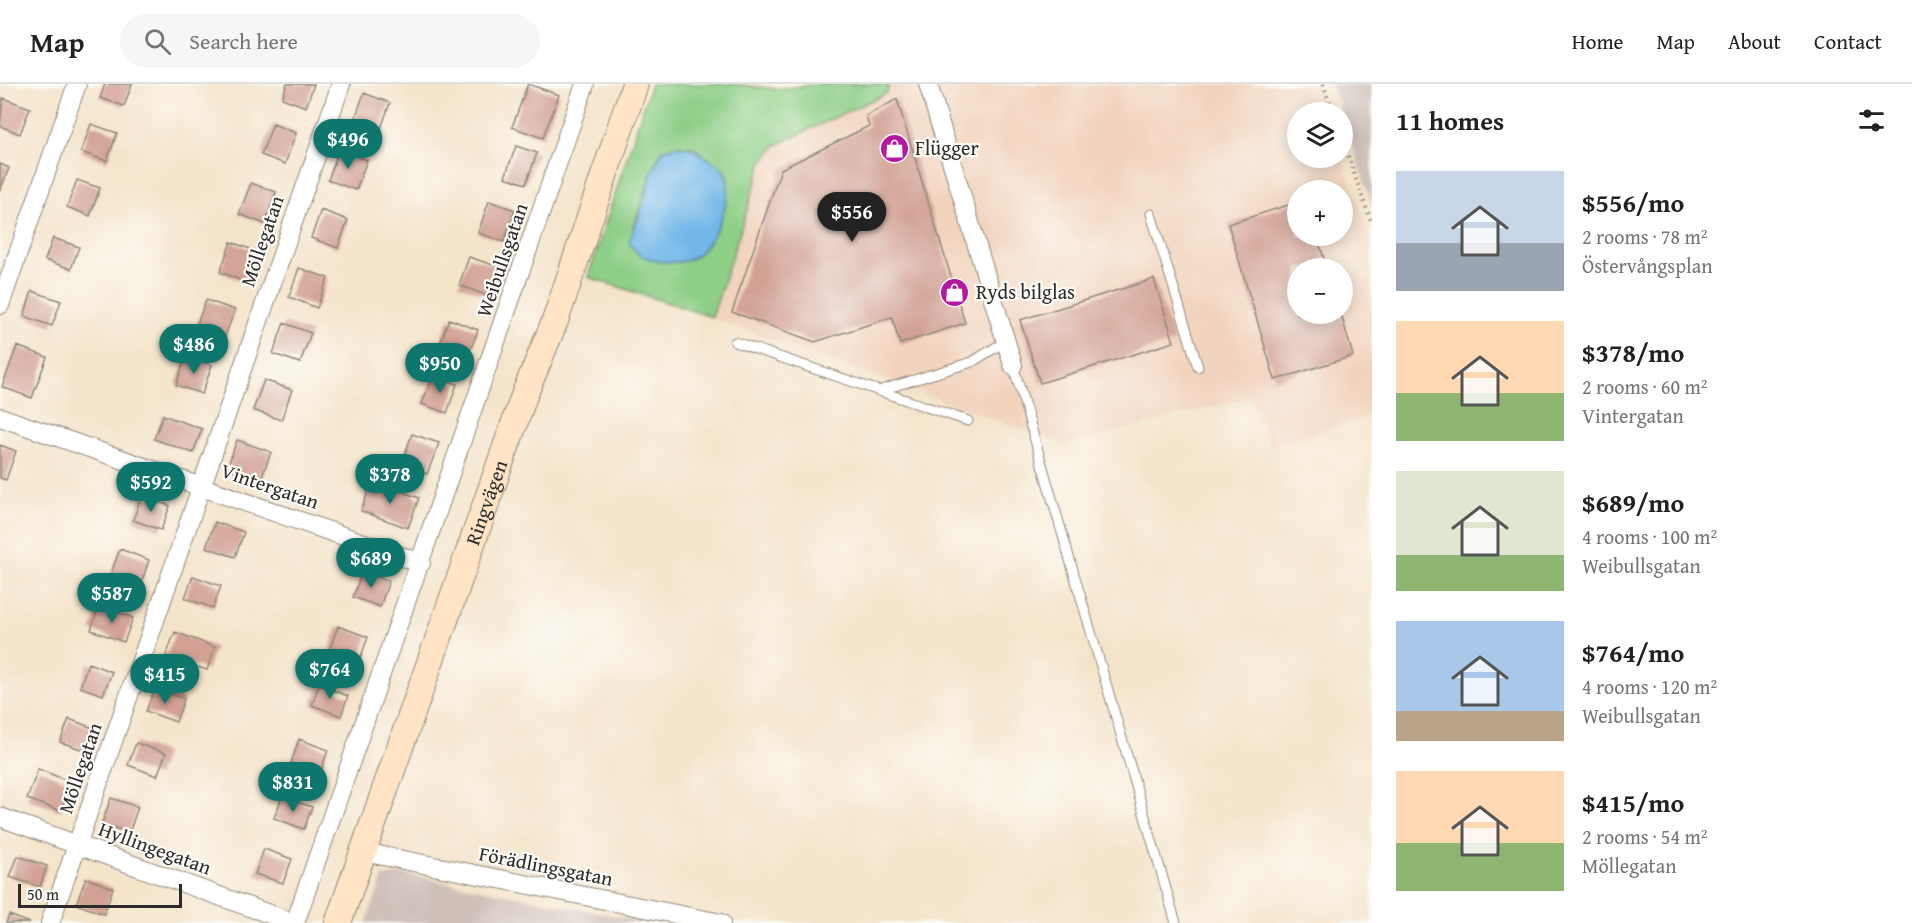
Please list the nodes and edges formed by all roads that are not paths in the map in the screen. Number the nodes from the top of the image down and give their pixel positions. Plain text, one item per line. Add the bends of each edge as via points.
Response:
1 (77, 84) edge
2 (341, 84) edge
3 (635, 84) edge
4 (928, 84) edge
5 (585, 85) edge
6 (1151, 214) dead end
7 (0, 305) edge
8 (1006, 341) junction
9 (735, 342) dead end
10 (1013, 365) joint
11 (1198, 367) dead end
12 (878, 391) junction
13 (0, 417) edge
14 (968, 421) dead end
15 (200, 485) junction
16 (421, 563) junction
17 (0, 817) edge
18 (78, 844) junction
19 (363, 852) junction
20 (50, 923) edge
21 (295, 923) edge
22 (338, 923) edge
23 (721, 923) edge
24 (1176, 923) edge

1 - 7 street
2 - 15 street, Möllegatan
3 - 19 main road, Ringvägen via 555,321 525,393
4 - 8 street
5 - 16 street, Weibullsgatan
6 - 11 lane
8 - 10 street
8 - 12 lane via 972,362
9 - 12 lane
10 - 24 lane
12 - 14 lane
13 - 15 street, Vintergatan
15 - 16 street, Vintergatan
15 - 18 street, Möllegatan
16 - 21 street, Weibullsgatan
17 - 18 street, Hyllingegatan
18 - 20 street, Möllegatan
18 - 21 street, Hyllingegatan
19 - 22 main road, Ringvägen
19 - 23 street, Förädlingsgatan

